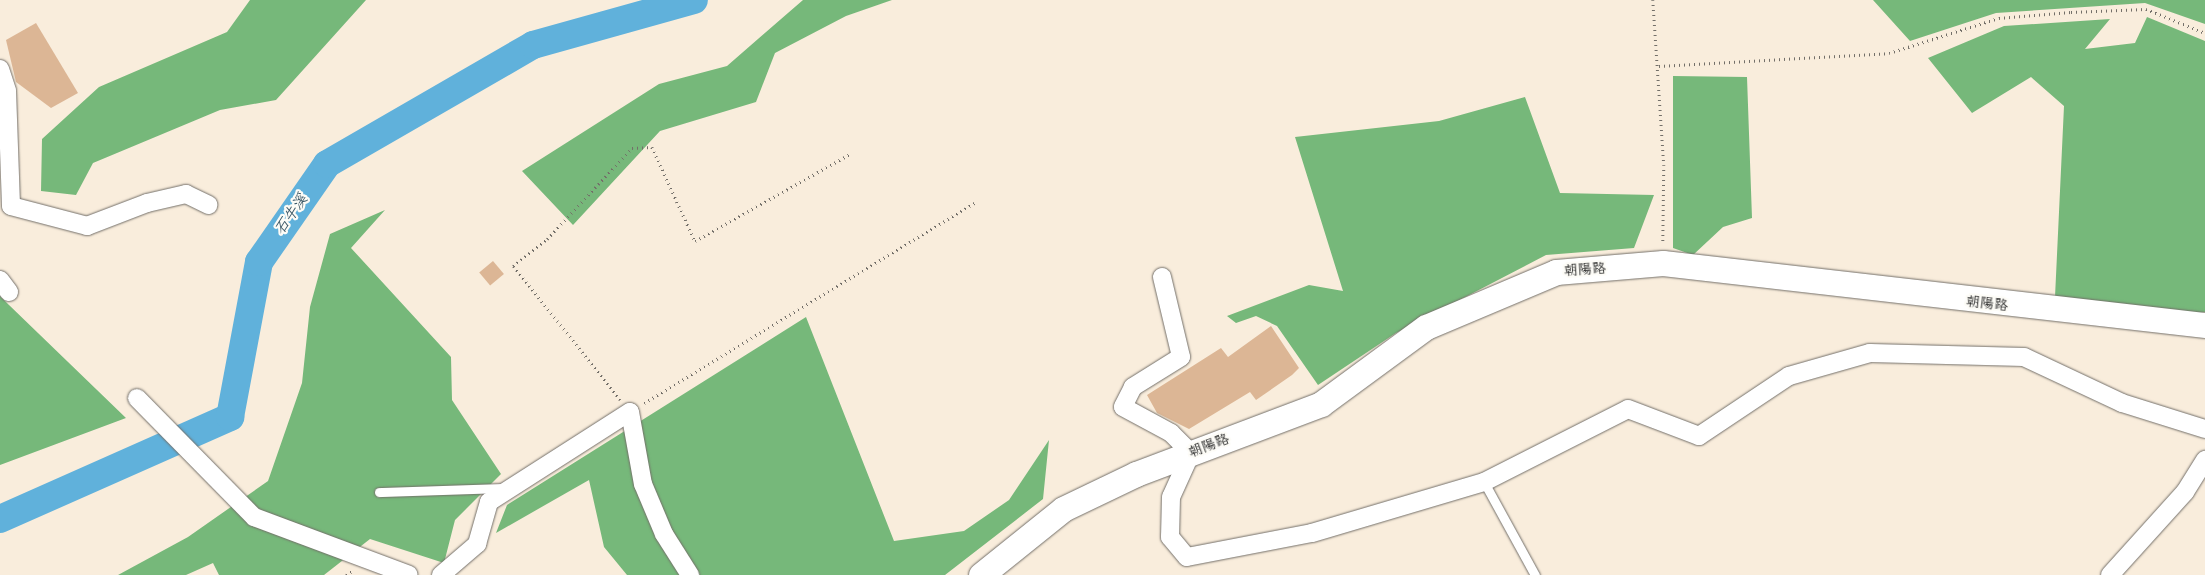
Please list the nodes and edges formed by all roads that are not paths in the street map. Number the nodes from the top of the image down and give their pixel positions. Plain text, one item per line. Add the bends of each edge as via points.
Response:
1 (0, 69) edge
2 (210, 204) dead end
3 (1162, 277) dead end
4 (2205, 325) edge
5 (137, 398) dead end
6 (2205, 429) edge
7 (1191, 453) junction
8 (2205, 460) edge
9 (1484, 482) junction
10 (506, 488) junction
11 (379, 492) dead end
12 (409, 575) edge
13 (441, 575) edge
14 (690, 575) edge
15 (981, 575) edge
16 (1535, 575) edge
17 (2110, 575) edge

1 - 2 street via 7,91 11,206 87,226 147,203 186,194
3 - 7 street via 1180,358 1133,387 1123,407 1170,432
4 - 7 main road, 朝陽路 via 1664,264 1556,272 1426,326 1321,404
5 - 12 street via 254,517
6 - 9 street via 2122,403 2024,357 1870,353 1790,376 1699,436 1628,409
7 - 9 street via 1171,497 1170,537 1187,557 1312,533
7 - 15 main road, 朝陽路 via 1063,509
8 - 17 street via 2185,492
9 - 16 lane
10 - 11 lane
10 - 13 street via 488,502 477,544
10 - 14 street via 630,412 643,484 664,534

